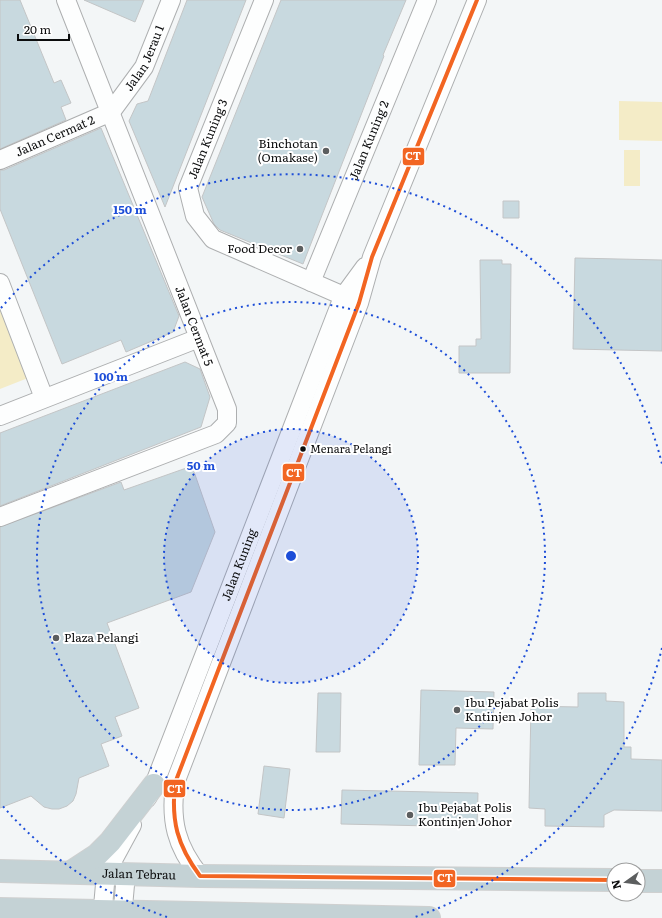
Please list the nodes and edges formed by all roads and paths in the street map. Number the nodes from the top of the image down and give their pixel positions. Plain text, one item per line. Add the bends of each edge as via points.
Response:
1 (66, 0) edge
2 (171, 0) edge
3 (264, 0) edge
4 (427, 0) edge
5 (477, 0) edge
6 (111, 112) junction
7 (0, 160) edge
8 (312, 282) junction
9 (0, 283) edge
10 (351, 300) junction
11 (199, 338) junction
12 (44, 398) junction
13 (0, 416) edge
14 (0, 517) edge
15 (154, 785) junction
16 (0, 871) edge
17 (71, 872) junction
18 (116, 874) junction
19 (200, 876) junction
20 (606, 880) edge
21 (646, 881) edge
22 (662, 881) edge
23 (0, 909) edge
24 (60, 914) edge
25 (113, 915) edge
26 (429, 918) edge

1 - 6 street, Jalan Cermat 5
2 - 6 street, Jalan Jerau 1 via 144,67
3 - 8 street, Jalan Kuning 3 via 188,188 196,216 213,239
4 - 8 street, Jalan Kuning 2
5 - 10 street, Jalan Kuning via 372,257
6 - 7 street, Jalan Cermat 2
6 - 11 street, Jalan Cermat 5
8 - 10 street, Jalan Kuning 3
9 - 12 street
10 - 15 street, Jalan Kuning
10 - 19 street, Jalan Kuning via 175,784 172,802 178,836 189,862
11 - 12 street
11 - 14 street, Jalan Cermat 5 via 227,409 226,423 216,434
12 - 13 street
15 - 17 highway via 110,842
15 - 18 street, Jalan Kuning
16 - 17 highway, Jalan Tebrau
17 - 18 highway, Jalan Tebrau
18 - 19 highway, Jalan Tebrau
18 - 25 street
19 - 20 highway, Jalan Tebrau
21 - 22 highway
23 - 24 highway
24 - 25 highway
25 - 26 highway

